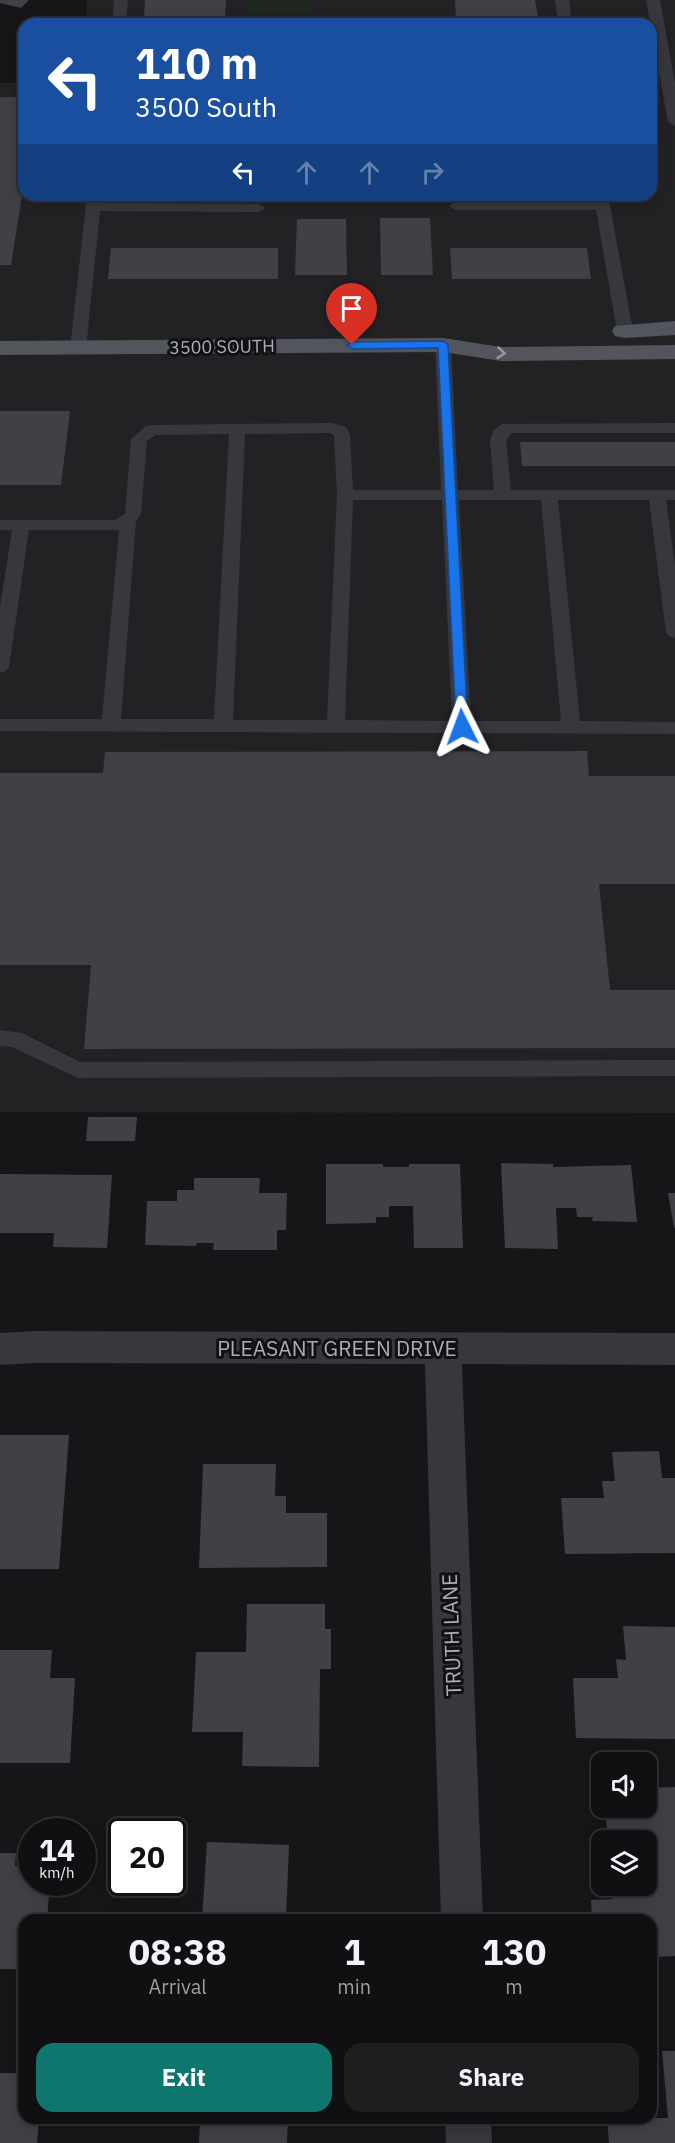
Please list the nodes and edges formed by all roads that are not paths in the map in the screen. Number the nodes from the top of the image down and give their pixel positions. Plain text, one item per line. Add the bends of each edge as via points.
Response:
1 (121, 0) edge
2 (562, 0) edge
3 (653, 0) edge
4 (120, 18) edge
5 (564, 18) edge
6 (656, 18) edge
7 (657, 22) edge
8 (675, 122) edge
9 (93, 201) edge
10 (578, 201) edge
11 (602, 201) edge
12 (456, 206) dead end
13 (260, 208) dead end
14 (675, 328) edge
15 (625, 331) junction
16 (443, 345) junction
17 (0, 348) edge
18 (78, 349) junction
19 (675, 352) edge
20 (675, 428) edge
21 (237, 429) junction
22 (345, 495) junction
23 (450, 495) junction
24 (503, 495) junction
25 (549, 495) junction
26 (666, 495) edge
27 (128, 521) junction
28 (0, 525) edge
29 (21, 525) junction
30 (675, 632) edge
31 (0, 667) edge
32 (0, 725) edge
33 (111, 726) junction
34 (223, 726) junction
35 (336, 726) junction
36 (462, 727) junction
37 (571, 727) junction
38 (675, 728) edge
39 (0, 1038) edge
40 (675, 1068) edge
41 (0, 1348) edge
42 (675, 1348) edge
43 (443, 1349) junction
44 (462, 1914) edge
45 (468, 2124) edge
46 (469, 2143) edge

1 - 4 lane
2 - 5 lane
3 - 6 lane
7 - 8 lane
9 - 13 lane
9 - 18 lane
10 - 12 lane
11 - 15 lane
14 - 15 main road, 3500 SOUTH
15 - 16 main road, 3500 SOUTH via 499,333
16 - 18 main road, 3500 SOUTH
16 -> 19 main road, 3500 SOUTH via 501,354
16 - 23 lane
17 - 18 main road, 3500 SOUTH
20 - 24 lane via 508,428 498,440
21 - 22 lane via 340,431
21 - 27 lane via 152,430 144,434 139,439 133,514
21 - 34 lane
22 - 23 lane
22 - 35 lane
23 - 24 lane
23 - 36 lane
24 - 25 lane
25 - 26 lane
25 - 37 lane
26 - 30 lane
27 - 29 lane via 116,525
27 - 33 lane
28 - 29 lane
29 - 31 lane
32 - 33 lane
33 - 34 lane
34 - 35 lane
35 - 36 lane
36 - 37 lane
37 - 38 lane
39 - 40 lane via 15,1038 78,1070
41 - 43 street, PLEASANT GREEN DRIVE
42 - 43 street, PLEASANT GREEN DRIVE
43 - 44 street, TRUTH LANE
45 - 46 street

